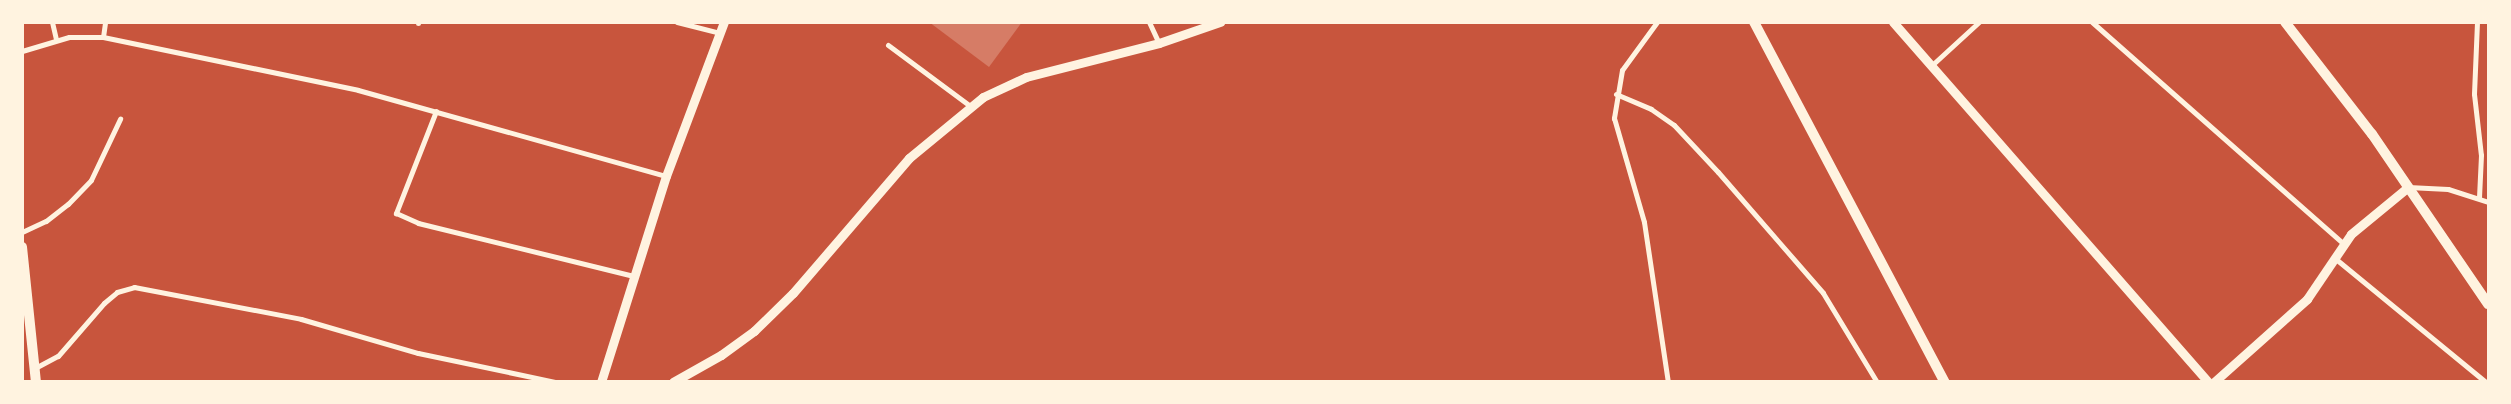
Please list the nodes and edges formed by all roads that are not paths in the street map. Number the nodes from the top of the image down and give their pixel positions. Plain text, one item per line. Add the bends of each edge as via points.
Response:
1 (52, 22) edge
2 (105, 22) edge
3 (677, 22) edge
4 (724, 22) edge
5 (1149, 22) edge
6 (1220, 22) edge
7 (1657, 22) edge
8 (1754, 22) edge
9 (1893, 22) edge
10 (1979, 22) edge
11 (2092, 22) edge
12 (2286, 22) edge
13 (2477, 22) edge
14 (720, 33) junction
15 (103, 37) junction
16 (56, 40) junction
17 (1159, 43) junction
18 (888, 45) dead end
19 (22, 50) edge
20 (1932, 65) junction
21 (1616, 94) junction
22 (970, 106) junction
23 (436, 111) junction
24 (120, 119) dead end
25 (666, 176) junction
26 (2408, 187) junction
27 (2479, 198) junction
28 (2488, 202) edge
29 (22, 232) edge
30 (2344, 243) junction
31 (22, 247) edge
32 (2335, 258) junction
33 (634, 276) junction
34 (2488, 304) edge
35 (35, 368) junction
36 (36, 382) edge
37 (556, 382) edge
38 (601, 382) edge
39 (673, 382) edge
40 (1668, 382) edge
41 (1877, 382) edge
42 (1945, 382) edge
43 (2208, 382) edge
44 (2214, 382) edge
45 (2486, 382) edge

1 - 16 street
2 - 15 street
3 - 14 street
4 - 14 street
5 - 17 street
6 - 17 street
7 - 21 street via 1626,62
8 - 42 main road
9 - 20 street
10 - 20 street
11 - 30 street
12 - 26 main road via 2372,134
13 - 27 street via 2474,94 2481,155
14 - 25 street
15 - 16 street via 81,35
15 - 23 street via 358,90
16 - 19 street
17 - 22 street via 1026,77
18 - 22 street
20 - 43 street
21 - 40 street via 1614,118 1644,222
21 - 41 street via 1651,110 1683,133 1823,293
22 - 39 street via 909,158 771,316 743,341
23 - 25 street
23 - 33 street via 396,213 418,223
24 - 29 street via 90,180 68,204
25 - 33 street
26 - 27 street via 2439,188
26 - 30 street
26 - 34 main road
27 - 28 street
30 - 32 street
31 - 35 main road
32 - 44 street via 2307,299
32 - 45 street
33 - 38 street
35 - 36 main road
35 - 37 street via 58,356 117,292 134,287 301,319 418,353

